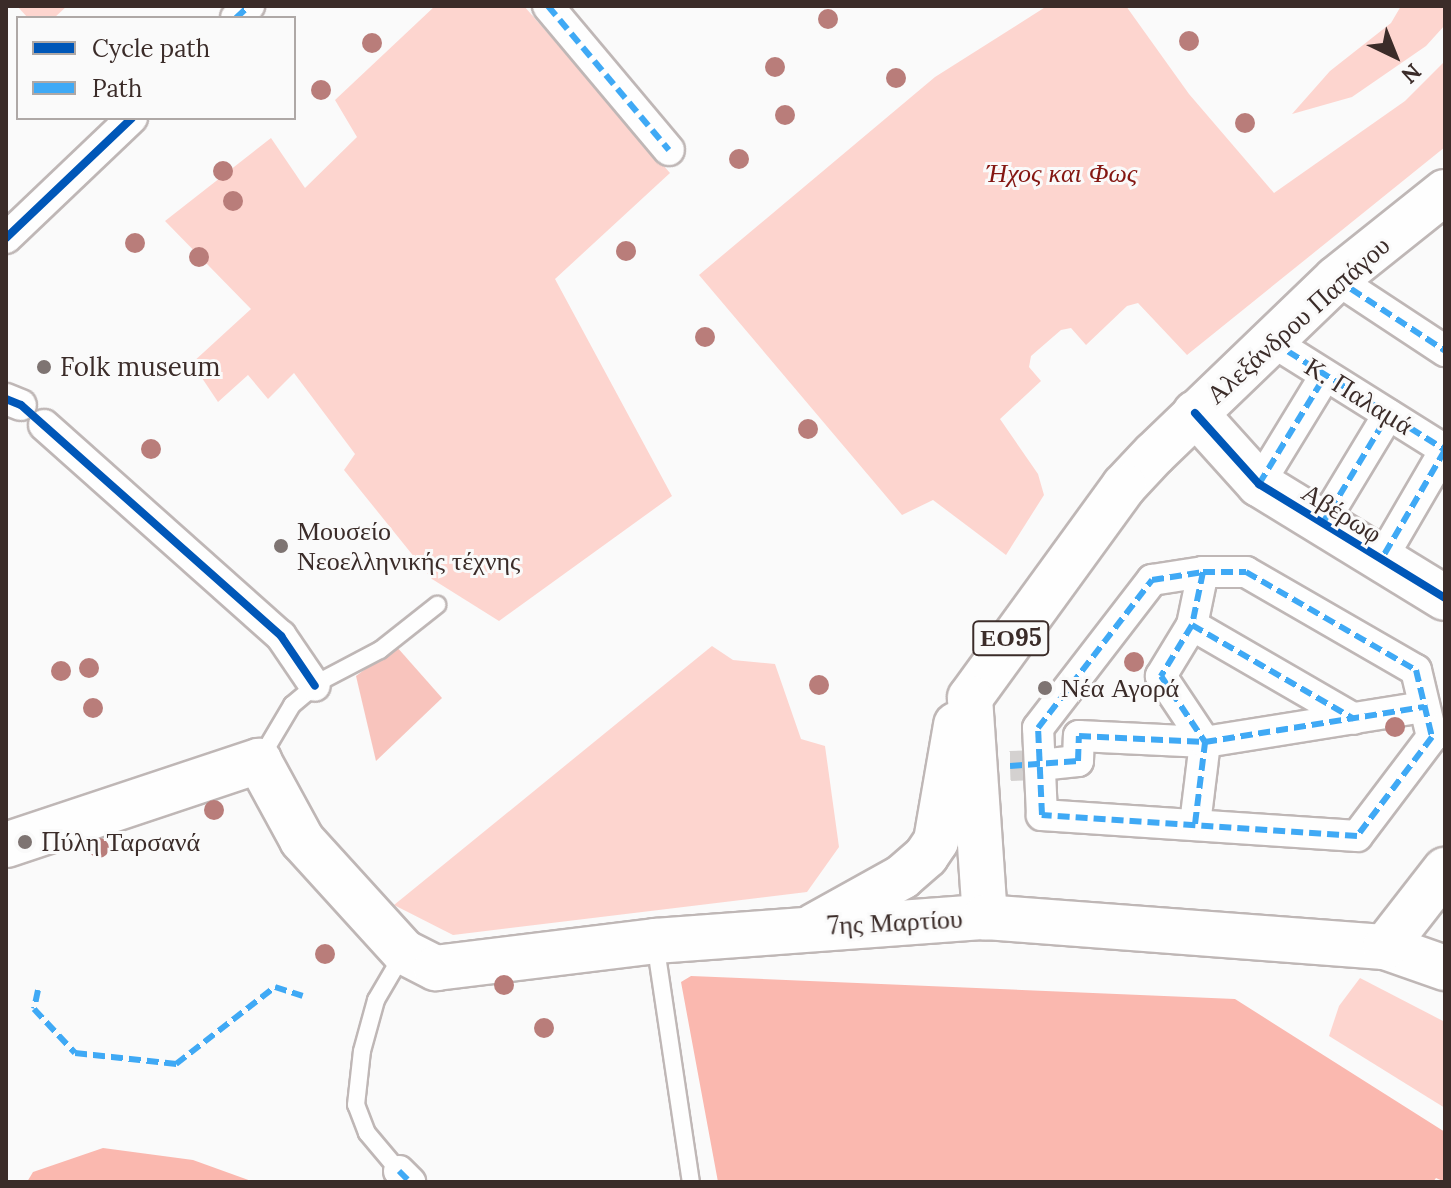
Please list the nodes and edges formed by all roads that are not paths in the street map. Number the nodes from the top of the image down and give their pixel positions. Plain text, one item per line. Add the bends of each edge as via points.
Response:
1 (548, 6) edge
2 (130, 120) edge
3 (669, 150) dead end
4 (1445, 192) edge
5 (6, 238) edge
6 (1336, 279) junction
7 (1273, 342) junction
8 (1445, 351) edge
9 (1325, 376) junction
10 (1195, 413) junction
11 (1388, 415) junction
12 (44, 425) dead end
13 (1445, 450) edge
14 (1259, 484) junction
15 (1321, 526) junction
16 (1381, 560) junction
17 (1204, 576) junction
18 (1445, 598) edge
19 (437, 605) dead end
20 (1192, 625) junction
21 (315, 686) junction
22 (970, 698) junction
23 (1421, 708) junction
24 (1354, 719) junction
25 (1205, 742) junction
26 (259, 761) junction
27 (1045, 765) junction
28 (1195, 820) junction
29 (6, 845) edge
30 (1445, 870) edge
31 (985, 917) junction
32 (814, 926) junction
33 (655, 941) junction
34 (1385, 947) junction
35 (404, 952) junction
36 (1445, 968) edge
37 (404, 1176) edge
38 (691, 1182) edge

1 - 3 street
2 - 5 street
4 - 6 main road, Αλεξάνδρου Παπάγου / ΕΟ95
6 - 7 main road, Αλεξάνδρου Παπάγου / ΕΟ95
6 - 8 street
7 - 9 street, Κ. Παλαμά
7 - 10 main road, Αλεξάνδρου Παπάγου / ΕΟ95
9 - 11 street, Κ. Παλαμά
9 - 14 street
10 - 14 main road, Αβέρωφ
10 - 22 main road, Αλεξάνδρου Παπάγου / ΕΟ95 via 1124,486
11 - 13 street, Κ. Παλαμά
11 - 15 street
12 - 21 street via 281,636
13 - 16 street
14 - 15 main road, Αβέρωφ
15 - 16 main road, Αβέρωφ
16 - 18 main road, Αβέρωφ
17 - 20 street
17 - 23 street via 1246,572 1416,670
17 - 27 street via 1152,580 1038,728
19 - 21 lane via 380,650
20 - 24 street
20 - 25 street via 1161,676
21 - 26 lane via 280,720
22 - 31 main road
22 - 32 main road, Αλεξάνδρου Παπάγου via 954,729 931,849 902,877
23 - 24 street
23 - 28 street via 1432,737 1357,836
24 - 25 street
25 - 27 street via 1079,736 1078,761
25 - 28 street
26 - 29 main road
26 - 35 main road, 7ης Μαρτίου via 302,840
27 - 28 street via 1042,815
30 - 34 main road
31 - 32 main road, 7ης Μαρτίου
31 - 34 main road, 7ης Μαρτίου
32 - 33 main road, 7ης Μαρτίου
33 - 35 main road, 7ης Μαρτίου via 436,968
33 - 38 lane
34 - 36 main road, 7ης Μαρτίου
35 - 37 lane via 376,1000 356,1105 367,1133

